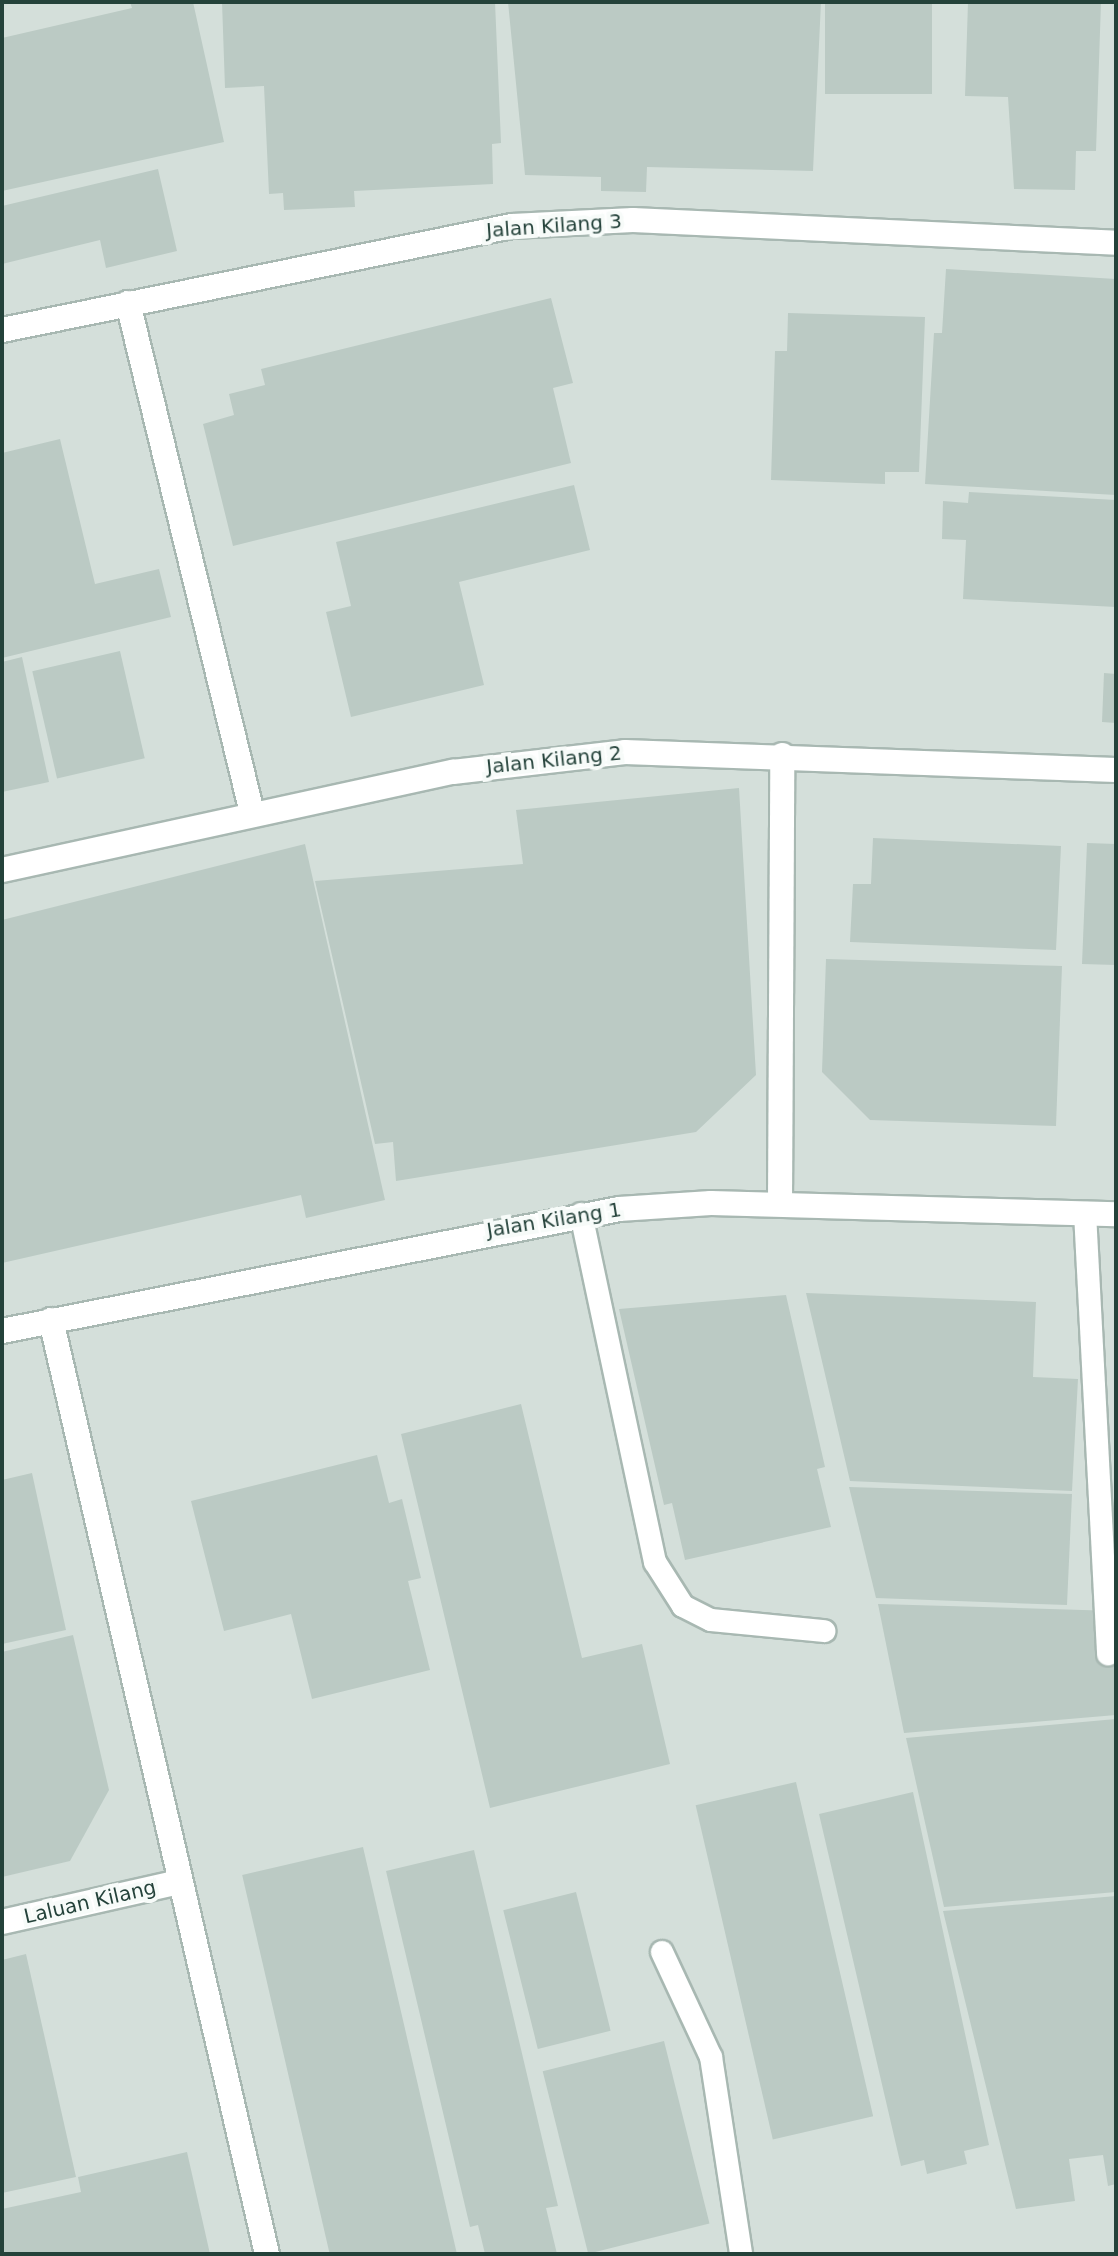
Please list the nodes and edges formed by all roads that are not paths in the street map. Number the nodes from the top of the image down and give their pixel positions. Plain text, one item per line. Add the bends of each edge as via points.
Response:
1 (1116, 243) edge
2 (128, 303) junction
3 (2, 330) edge
4 (782, 755) junction
5 (1116, 770) edge
6 (252, 813) junction
7 (2, 870) edge
8 (780, 1204) junction
9 (1085, 1213) junction
10 (581, 1214) junction
11 (1116, 1214) edge
12 (51, 1320) junction
13 (2, 1331) edge
14 (824, 1631) dead end
15 (1108, 1654) dead end
16 (179, 1882) junction
17 (2, 1922) edge
18 (662, 1952) dead end
19 (267, 2254) edge
20 (741, 2254) edge

1 - 2 street, Jalan Kilang 3 via 633,220 512,226
2 - 3 street, Jalan Kilang 3
2 - 6 street
4 - 5 street, Jalan Kilang 2
4 - 6 street, Jalan Kilang 2 via 625,752 453,772
4 - 8 street
6 - 7 street, Jalan Kilang 2
8 - 9 street, Jalan Kilang 1
8 - 10 street, Jalan Kilang 1
9 - 11 street, Jalan Kilang 1
9 - 15 lane
10 - 12 street, Jalan Kilang 1
10 - 14 lane via 655,1562 683,1606 711,1620
12 - 13 street, Jalan Kilang 1
12 - 16 street
16 - 17 street, Laluan Kilang
16 - 19 street
18 - 20 lane via 711,2057

